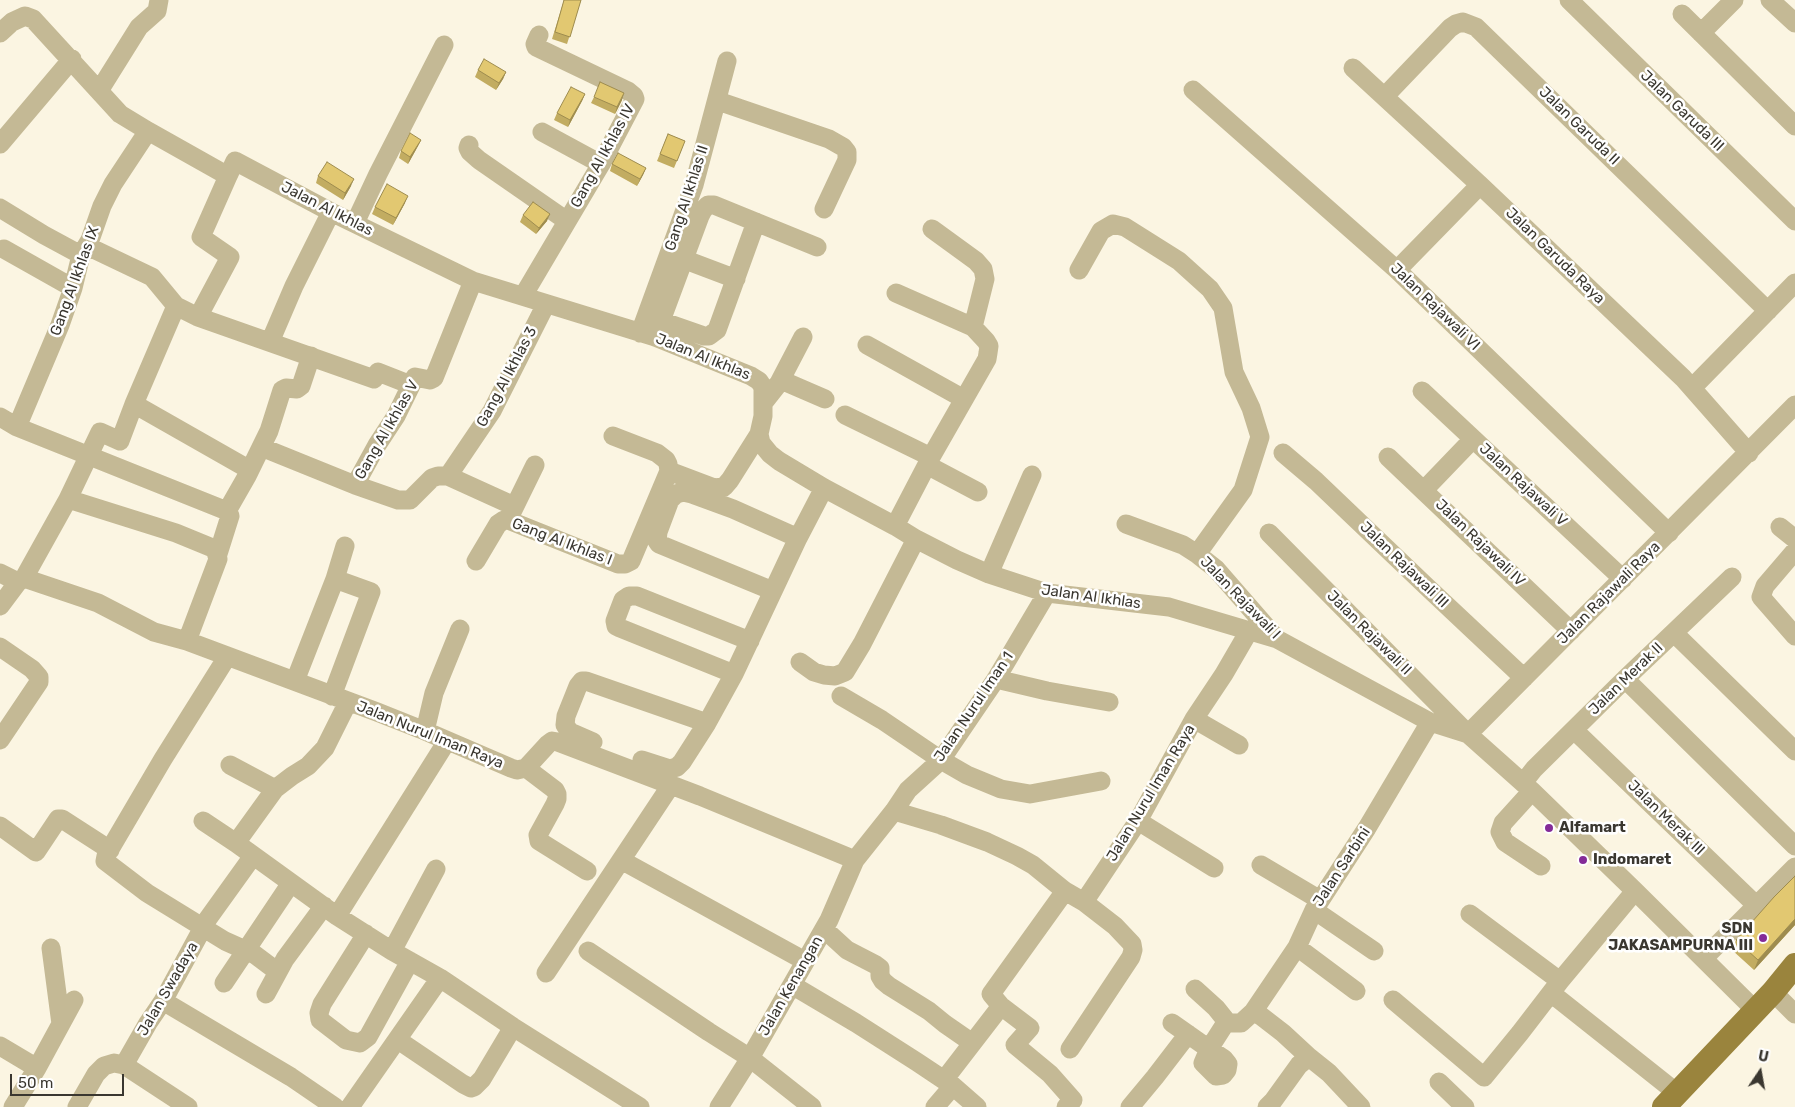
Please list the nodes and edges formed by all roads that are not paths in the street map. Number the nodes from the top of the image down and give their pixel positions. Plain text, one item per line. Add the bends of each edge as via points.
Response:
1 (159, 0) edge
2 (1569, 0) edge
3 (1734, 0) edge
4 (1770, 0) edge
5 (1682, 14) dead end
6 (1795, 23) edge
7 (0, 33) edge
8 (1701, 33) junction
9 (540, 35) dead end
10 (444, 45) dead end
11 (72, 59) junction
12 (727, 61) dead end
13 (1353, 68) dead end
14 (1193, 90) dead end
15 (99, 91) junction
16 (1385, 96) junction
17 (718, 101) junction
18 (1795, 126) edge
19 (542, 132) dead end
20 (146, 135) junction
21 (0, 144) edge
22 (469, 144) dead end
23 (601, 164) junction
24 (228, 176) junction
25 (1480, 185) junction
26 (0, 208) edge
27 (824, 208) dead end
28 (331, 212) junction
29 (567, 221) junction
30 (1795, 221) edge
31 (756, 222) junction
32 (355, 223) junction
33 (932, 229) dead end
34 (817, 247) dead end
35 (4, 249) dead end
36 (84, 250) junction
37 (683, 259) junction
38 (1078, 270) dead end
39 (1397, 270) junction
40 (736, 279) junction
41 (473, 281) junction
42 (1795, 283) edge
43 (73, 288) junction
44 (896, 293) dead end
45 (523, 296) junction
46 (546, 304) junction
47 (176, 306) junction
48 (1768, 311) junction
49 (198, 317) junction
50 (973, 327) junction
51 (652, 330) junction
52 (803, 337) dead end
53 (270, 342) junction
54 (867, 345) dead end
55 (311, 356) junction
56 (781, 380) junction
57 (411, 385) junction
58 (1692, 388) junction
59 (1422, 391) dead end
60 (825, 399) dead end
61 (964, 399) junction
62 (764, 402) junction
63 (134, 404) junction
64 (1795, 405) edge
65 (845, 415) dead end
66 (0, 417) edge
67 (17, 427) junction
68 (759, 434) junction
69 (613, 436) dead end
70 (1473, 439) junction
71 (261, 447) junction
72 (1283, 453) dead end
73 (1748, 453) junction
74 (90, 455) junction
75 (1388, 457) dead end
76 (929, 461) junction
77 (535, 465) dead end
78 (250, 470) junction
79 (669, 471) junction
80 (1032, 474) dead end
81 (448, 476) junction
82 (355, 485) junction
83 (824, 488) junction
84 (1424, 490) junction
85 (978, 492) dead end
86 (68, 499) junction
87 (227, 510) junction
88 (511, 513) junction
89 (1126, 524) dead end
90 (895, 526) junction
91 (1780, 527) dead end
92 (1669, 532) junction
93 (1269, 533) dead end
94 (798, 538) junction
95 (916, 539) junction
96 (1795, 539) edge
97 (345, 546) dead end
98 (1795, 551) edge
99 (218, 554) junction
100 (1197, 554) junction
101 (476, 561) dead end
102 (0, 574) edge
103 (989, 574) junction
104 (1732, 577) dead end
105 (335, 579) junction
106 (1622, 579) junction
107 (21, 580) junction
108 (773, 591) junction
109 (1047, 593) junction
110 (0, 606) edge
111 (460, 628) dead end
112 (1571, 630) junction
113 (1249, 631) junction
114 (1674, 633) junction
115 (1795, 636) edge
116 (1277, 639) junction
117 (187, 641) junction
118 (750, 641) junction
119 (0, 647) edge
120 (228, 657) junction
121 (800, 662) dead end
122 (734, 674) junction
123 (1524, 678) junction
124 (996, 679) junction
125 (1625, 679) junction
126 (295, 682) junction
127 (841, 696) dead end
128 (340, 699) junction
129 (1109, 702) dead end
130 (1194, 719) junction
131 (1430, 722) junction
132 (707, 723) junction
133 (1574, 730) junction
134 (425, 731) junction
135 (1468, 734) junction
136 (0, 740) edge
137 (447, 741) junction
138 (1239, 745) dead end
139 (1795, 750) edge
140 (941, 760) junction
141 (230, 765) dead end
142 (526, 768) junction
143 (1101, 782) dead end
144 (671, 785) junction
145 (1527, 787) junction
146 (274, 789) junction
147 (894, 811) junction
148 (203, 821) dead end
149 (1138, 821) junction
150 (0, 826) edge
151 (236, 843) junction
152 (1795, 846) edge
153 (110, 850) junction
154 (253, 856) junction
155 (621, 860) junction
156 (855, 860) junction
157 (1261, 865) dead end
158 (1541, 866) dead end
159 (1795, 867) edge
160 (1214, 868) dead end
161 (436, 869) dead end
162 (587, 872) dead end
163 (291, 883) junction
164 (1065, 891) junction
165 (1635, 891) junction
166 (1084, 902) junction
167 (1317, 905) junction
168 (1757, 906) junction
169 (330, 911) junction
170 (1470, 914) dead end
171 (204, 927) junction
172 (824, 929) junction
173 (366, 934) junction
174 (1297, 947) junction
175 (51, 948) dead end
176 (246, 950) junction
177 (392, 951) junction
178 (588, 951) dead end
179 (1374, 951) dead end
180 (1704, 958) junction
181 (410, 961) junction
182 (805, 961) junction
183 (1795, 965) edge
184 (278, 972) junction
185 (546, 973) dead end
186 (440, 978) junction
187 (224, 983) dead end
188 (792, 985) junction
189 (1555, 987) junction
190 (1195, 989) dead end
191 (1356, 991) dead end
192 (1773, 992) junction
193 (266, 994) dead end
194 (74, 1000) dead end
195 (1393, 1000) dead end
196 (163, 1001) junction
197 (1001, 1006) junction
198 (1755, 1010) junction
199 (1253, 1012) junction
200 (1795, 1014) edge
201 (1172, 1023) dead end
202 (1228, 1023) junction
203 (61, 1024) junction
204 (513, 1027) junction
205 (1188, 1034) junction
206 (398, 1040) junction
207 (972, 1042) junction
208 (0, 1046) edge
209 (1070, 1049) dead end
210 (1310, 1056) junction
211 (750, 1058) junction
212 (124, 1065) junction
213 (37, 1068) junction
214 (1439, 1082) dead end
215 (948, 1083) junction
216 (1670, 1100) edge
217 (12, 1107) edge
218 (77, 1107) edge
219 (188, 1107) edge
220 (335, 1107) edge
221 (350, 1107) edge
222 (640, 1107) edge
223 (719, 1107) edge
224 (812, 1107) edge
225 (935, 1107) edge
226 (977, 1107) edge
227 (1066, 1107) edge
228 (1130, 1107) edge
229 (1267, 1107) edge
230 (1361, 1107) edge
231 (1464, 1107) edge

1 - 15 street via 157,11 139,27
2 - 30 street, Jalan Garuda III
3 - 8 street
4 - 6 street
5 - 8 street
7 - 11 street via 25,16 33,18
8 - 18 street
9 - 23 street, Gang Al Ikhlas IV via 536,47 634,96 633,104
10 - 32 street
11 - 15 street
11 - 21 street
12 - 17 street, Gang Al Ikhlas II
13 - 16 street, Jalan Garuda Raya
14 - 39 street, Jalan Rajawali VI
15 - 20 street
16 - 25 street, Jalan Garuda Raya
16 - 48 street, Jalan Garuda II via 1450,28 1463,22 1476,27
17 - 27 street via 843,147 847,160
17 - 51 street, Gang Al Ikhlas II
19 - 23 street
20 - 24 street
20 - 36 street, Gang Al Ikhlas IX via 113,184
22 - 29 street via 470,152 479,160
23 - 29 street, Gang Al Ikhlas IV
24 - 28 street, Jalan Al Ikhlas via 235,162
24 - 49 street via 201,237 230,257
25 - 39 street
25 - 58 street, Jalan Garuda Raya
26 - 36 street via 44,235
28 - 32 street, Jalan Al Ikhlas
28 - 53 street
29 - 45 street, Gang Al Ikhlas IV
31 - 34 street
31 - 37 street via 708,205
31 - 40 street
32 - 41 street, Jalan Al Ikhlas
33 - 50 street via 983,269 985,279
35 - 43 street
36 - 43 street, Gang Al Ikhlas IX
36 - 47 street via 152,277
37 - 40 street
37 - 51 street
38 - 100 street via 1101,231 1113,224 1119,225 1179,261 1210,289 1223,308 1234,372 1260,437 1243,490
39 - 92 street, Jalan Rajawali VI
40 - 51 street via 713,334 704,336
41 - 45 street, Jalan Al Ikhlas
41 - 57 street, Gang Al Ikhlas V via 434,378 417,376
42 - 48 street
43 - 67 street, Gang Al Ikhlas IX
44 - 50 street
45 - 46 street, Jalan Al Ikhlas
46 - 51 street, Jalan Al Ikhlas
46 - 81 street, Gang Al Ikhlas 3 via 492,411
47 - 49 street
47 - 63 street
48 - 58 street
49 - 53 street
50 - 61 street via 986,341 988,353
51 - 62 street, Jalan Al Ikhlas via 759,381 763,387
52 - 56 street
53 - 55 street
54 - 61 street
55 - 57 street via 374,379 378,372
55 - 71 street via 301,386 282,390
56 - 60 street
56 - 62 street
57 - 82 street, Gang Al Ikhlas V
58 - 73 street, Jalan Garuda Raya
59 - 70 street, Jalan Rajawali V
61 - 76 street
62 - 68 street, Jalan Al Ikhlas
63 - 74 street via 120,441 100,432
63 - 78 street
64 - 73 street, Jalan Rajawali Raya
65 - 76 street
66 - 67 street
67 - 74 street
68 - 79 street via 724,487 714,488
68 - 83 street, Jalan Al Ikhlas via 761,443 770,454
69 - 79 street via 662,456
70 - 84 street
70 - 106 street, Jalan Rajawali V
71 - 78 street
71 - 82 street
72 - 123 street, Jalan Rajawali III
73 - 92 street, Jalan Rajawali Raya
74 - 86 street
74 - 87 street
75 - 84 street, Jalan Rajawali IV
76 - 85 street
76 - 90 street
77 - 88 street
78 - 87 street
79 - 88 street, Gang Al Ikhlas I via 632,558 625,564 618,564
80 - 103 street
81 - 82 street via 432,478 410,500 403,501
81 - 88 street
83 - 90 street, Jalan Al Ikhlas
83 - 94 street
84 - 112 street, Jalan Rajawali IV
86 - 99 street via 176,533 215,549
86 - 107 street
87 - 99 street via 230,516
88 - 101 street, Gang Al Ikhlas I via 498,524
89 - 100 street, Jalan Rajawali I via 1167,538
90 - 95 street, Jalan Al Ikhlas
91 - 96 street
92 - 106 street, Jalan Rajawali Raya
93 - 135 street, Jalan Rajawali II
94 - 108 street
94 - 108 street via 692,494 682,492 670,500 658,532 659,544
95 - 103 street, Jalan Al Ikhlas
95 - 121 street via 845,672 835,676 824,675
97 - 105 street
98 - 115 street via 1765,586 1761,597
99 - 117 street
100 - 116 street, Jalan Rajawali I via 1216,569
102 - 107 street, Jalan Nurul Iman Raya
103 - 109 street, Jalan Al Ikhlas
104 - 114 street, Jalan Merak II
105 - 126 street
105 - 128 street via 370,592
106 - 112 street, Jalan Rajawali Raya
107 - 110 street
107 - 117 street, Jalan Nurul Iman Raya via 98,603 154,632
108 - 118 street
109 - 113 street, Jalan Al Ikhlas via 1169,607
109 - 124 street, Jalan Nurul Iman 1
111 - 134 street via 434,693
112 - 123 street, Jalan Rajawali Raya
113 - 116 street, Jalan Al Ikhlas
113 - 130 street, Jalan Nurul Iman Raya
114 - 125 street, Jalan Merak II
114 - 139 street
116 - 131 street, Jalan Rajawali I
117 - 120 street, Jalan Nurul Iman Raya
118 - 122 street
118 - 122 street via 637,596 623,600 616,626
119 - 136 street via 39,677 39,682
120 - 126 street, Jalan Nurul Iman Raya
120 - 153 street
122 - 132 street
123 - 135 street, Jalan Rajawali Raya
124 - 129 street
124 - 140 street, Jalan Nurul Iman 1
125 - 133 street, Jalan Merak II
125 - 152 street
126 - 128 street, Jalan Nurul Iman Raya
127 - 140 street
128 - 134 street, Jalan Nurul Iman Raya
128 - 146 street via 324,748 308,766
130 - 138 street
130 - 149 street, Jalan Nurul Iman Raya
131 - 135 street, Jalan Rajawali I
131 - 167 street, Jalan Sarbini
132 - 132 street via 682,762 670,769 575,735 565,725 578,686 586,681
133 - 145 street, Jalan Merak II via 1534,769
133 - 168 street, Jalan Merak III
134 - 137 street, Jalan Nurul Iman Raya
135 - 145 street, Jalan Rajawali II
137 - 142 street, Jalan Nurul Iman Raya via 511,768
137 - 169 street
140 - 143 street via 1001,789 1030,794
140 - 147 street, Jalan Nurul Iman 1 via 908,790
141 - 146 street
142 - 144 street via 554,741
142 - 162 street via 557,794 538,835 539,842
144 - 155 street
144 - 156 street
145 - 158 street, Jalan Merak II via 1500,832 1505,842
145 - 165 street, Jalan Rajawali II
146 - 151 street
147 - 156 street, Jalan Nurul Iman 1
147 - 164 street via 941,825 1017,856
148 - 151 street
149 - 160 street
149 - 166 street, Jalan Nurul Iman Raya
150 - 153 street via 36,852 58,820 62,819
151 - 154 street
153 - 171 street via 105,861 138,887
154 - 163 street
154 - 171 street, Jalan Swadaya
155 - 182 street
155 - 185 street
156 - 172 street, Jalan Kenangan
157 - 167 street
159 - 168 street
161 - 177 street
163 - 169 street
163 - 176 street
164 - 166 street
164 - 197 street via 992,992
165 - 180 street, Jalan Rajawali II
165 - 189 street
166 - 209 street via 1115,926 1132,944 1133,950
167 - 174 street, Jalan Sarbini
167 - 179 street
168 - 180 street
169 - 173 street
169 - 184 street via 285,959
170 - 189 street
171 - 176 street
171 - 196 street, Jalan Swadaya
172 - 182 street, Jalan Kenangan
172 - 207 street via 847,950 880,968 880,976 889,986
173 - 177 street
173 - 181 street via 319,1013 320,1020 346,1040 360,1043 368,1037
174 - 191 street
174 - 199 street, Jalan Sarbini
175 - 203 street
176 - 184 street
176 - 187 street
177 - 181 street
178 - 211 street
180 - 198 street, Jalan Rajawali II
181 - 186 street
182 - 188 street, Jalan Kenangan
183 - 192 main road
184 - 193 street
186 - 204 street
186 - 206 street
188 - 211 street, Jalan Kenangan
188 - 215 street
189 - 195 street via 1484,1078
189 - 216 street
190 - 202 street
192 - 198 main road
192 - 200 street
194 - 203 street
196 - 212 street, Jalan Swadaya
196 - 220 street via 291,1076
197 - 207 street
197 - 227 street via 1030,1028 1015,1045 1050,1074 1073,1100
198 - 216 main road
199 - 202 street via 1241,1024
199 - 210 street
201 - 205 street
202 - 205 street via 1209,1049
203 - 213 street
204 - 206 street via 482,1079 471,1088
204 - 222 street
205 - 228 street
206 - 221 street
207 - 215 street
208 - 213 street
210 - 229 street via 1299,1065
210 - 230 street
211 - 223 street, Jalan Kenangan
211 - 224 street
212 - 218 street via 104,1066
212 - 219 street
213 - 217 street
214 - 231 street
215 - 225 street
215 - 226 street

